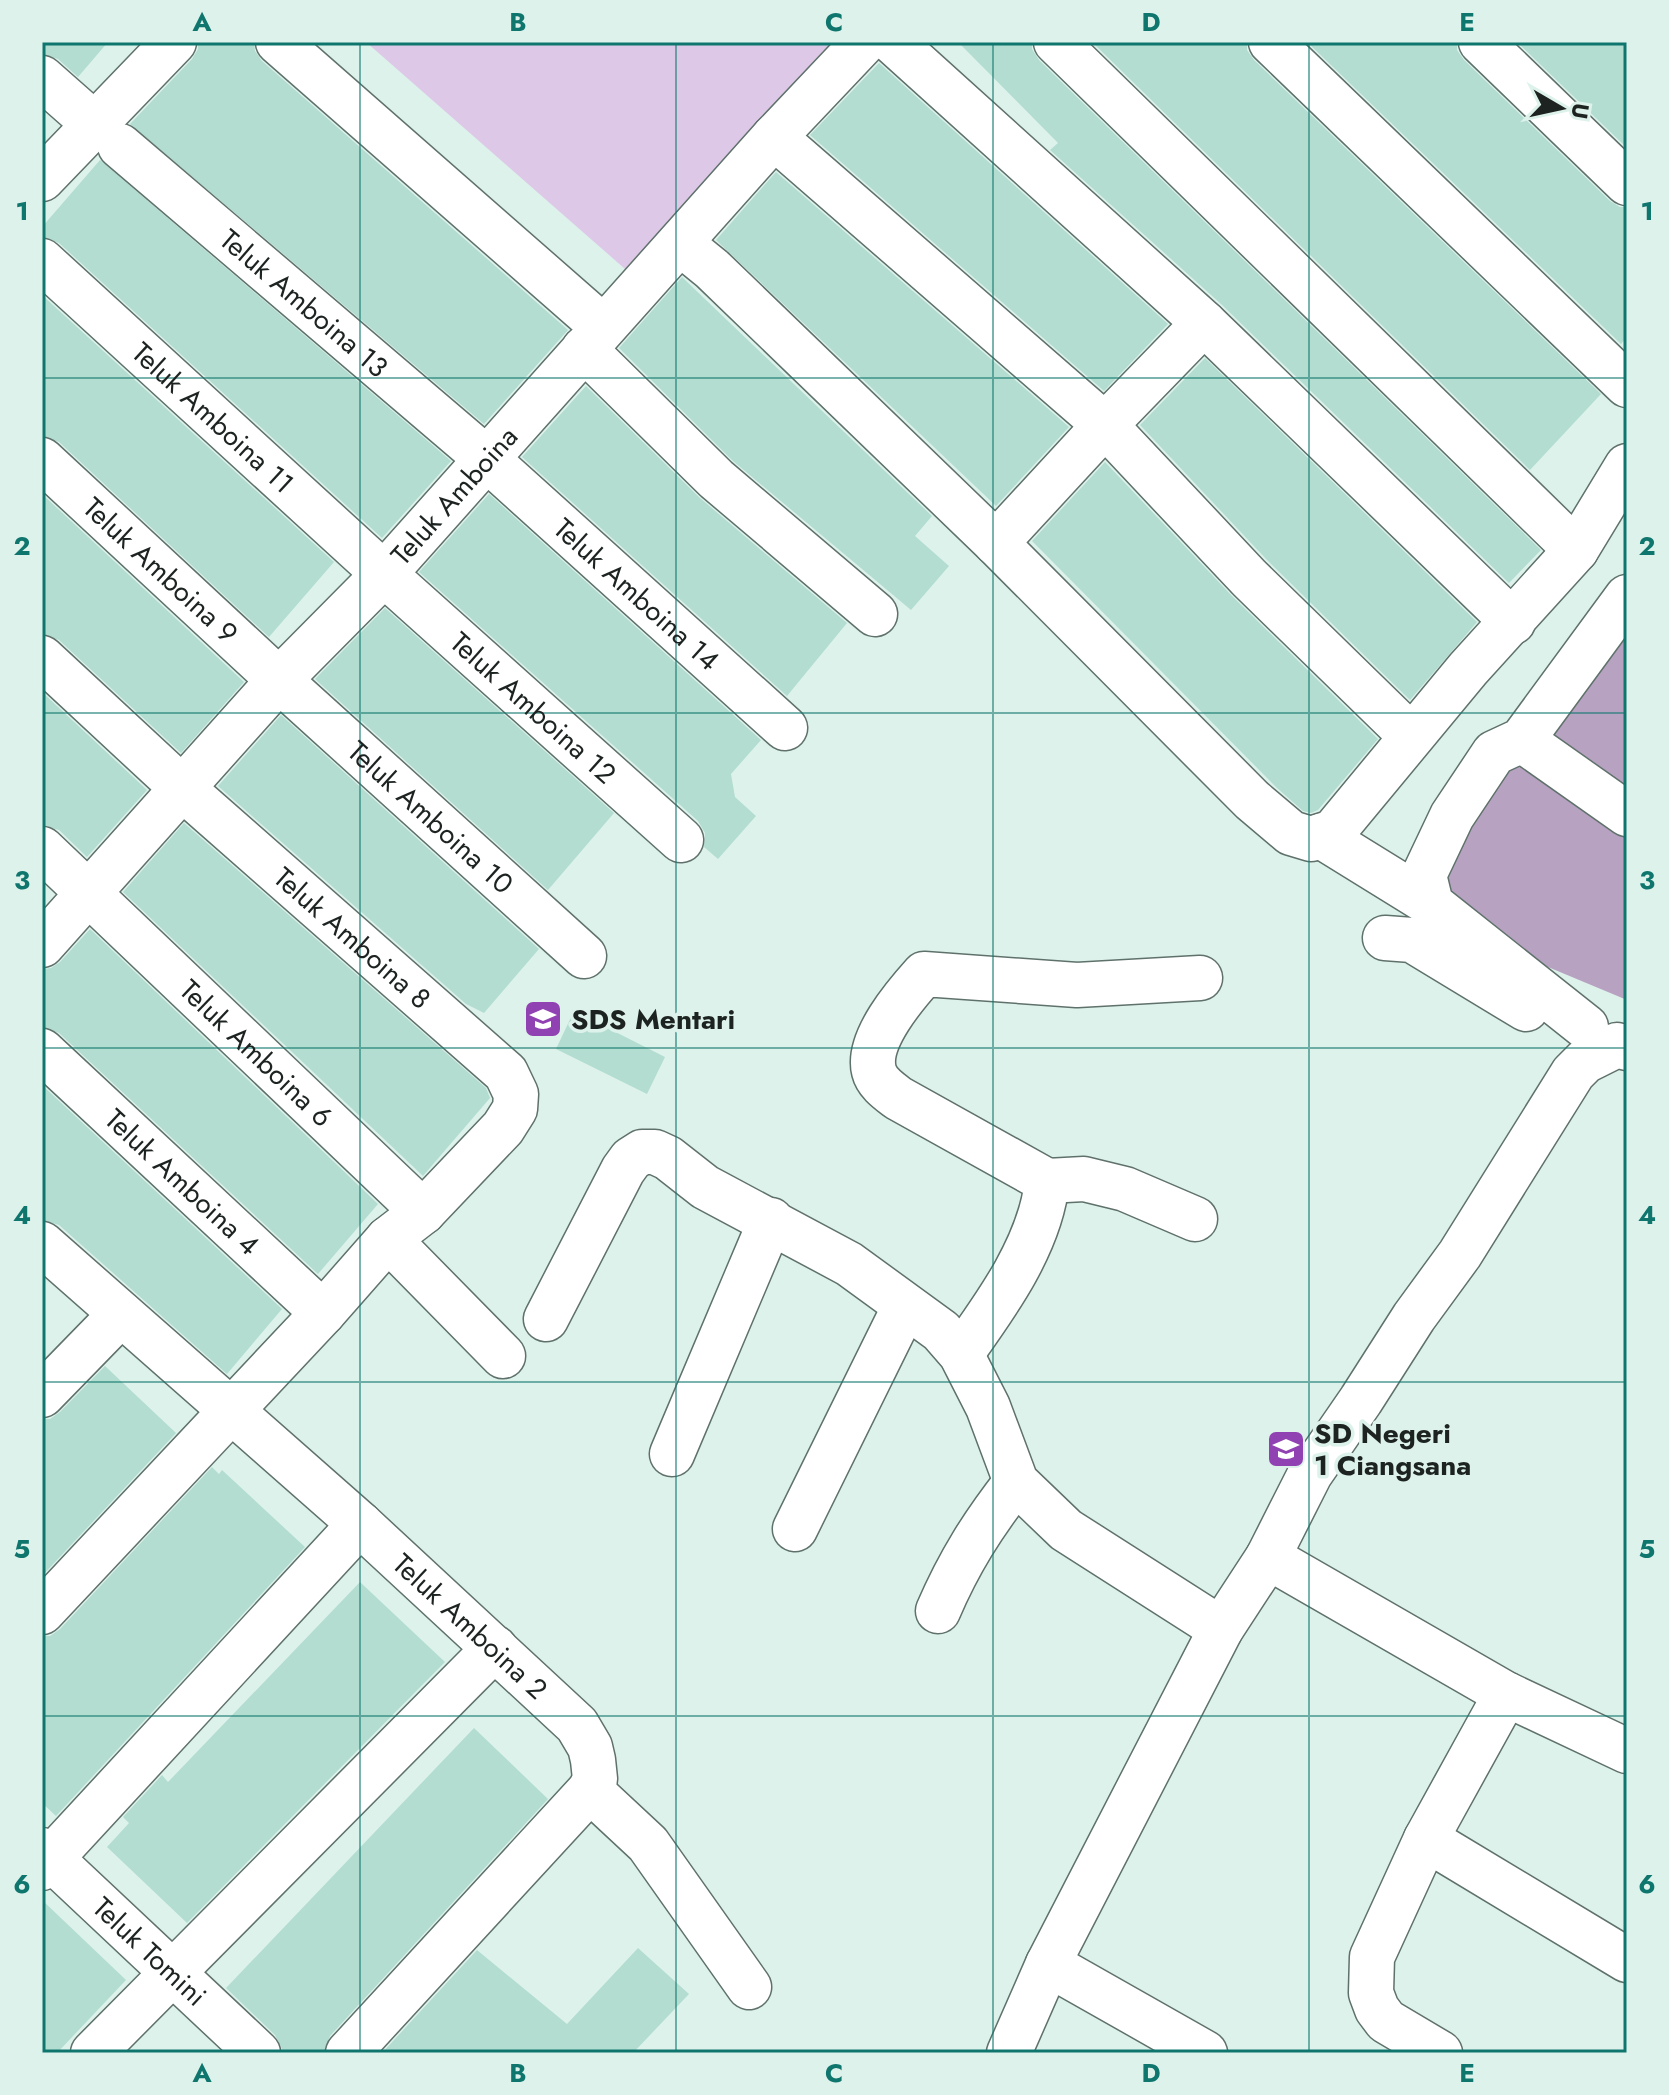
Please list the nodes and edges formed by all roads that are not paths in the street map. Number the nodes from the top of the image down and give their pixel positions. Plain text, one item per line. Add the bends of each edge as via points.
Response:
1 (174, 42) edge
2 (278, 42) edge
3 (864, 42) edge
4 (893, 42) edge
5 (1056, 42) edge
6 (1271, 42) edge
7 (1481, 42) edge
8 (42, 78) edge
9 (107, 134) junction
10 (774, 137) junction
11 (42, 179) edge
12 (1627, 183) edge
13 (680, 243) junction
14 (42, 261) edge
15 (1204, 323) junction
16 (594, 338) junction
17 (1627, 385) edge
18 (1105, 425) junction
19 (42, 460) edge
20 (488, 460) junction
21 (1627, 466) edge
22 (996, 543) junction
23 (1576, 550) junction
24 (384, 574) junction
25 (1627, 597) edge
26 (875, 614) dead end
27 (1513, 622) junction
28 (42, 658) edge
29 (279, 680) junction
30 (785, 728) dead end
31 (1411, 736) junction
32 (1522, 740) junction
33 (182, 788) junction
34 (1627, 814) edge
35 (1321, 836) junction
36 (681, 840) dead end
37 (42, 849) edge
38 (90, 893) junction
39 (1431, 904) junction
40 (1385, 938) dead end
41 (42, 945) edge
42 (584, 956) dead end
43 (1200, 978) dead end
44 (1610, 1040) edge
45 (42, 1051) edge
46 (1047, 1181) junction
47 (423, 1212) junction
48 (1195, 1219) dead end
49 (771, 1220) junction
50 (388, 1239) junction
51 (42, 1244) edge
52 (905, 1306) junction
53 (323, 1313) junction
54 (121, 1314) junction
55 (546, 1319) dead end
56 (961, 1354) junction
57 (503, 1356) dead end
58 (42, 1395) edge
59 (229, 1411) junction
60 (672, 1454) dead end
61 (1016, 1482) junction
62 (360, 1524) junction
63 (795, 1529) dead end
64 (1268, 1557) junction
65 (938, 1611) dead end
66 (42, 1612) edge
67 (1221, 1629) junction
68 (495, 1648) junction
69 (1506, 1694) junction
70 (1627, 1751) edge
71 (590, 1790) junction
72 (1426, 1839) junction
73 (45, 1858) edge
74 (1627, 1960) edge
75 (1048, 1964) junction
76 (171, 1973) junction
77 (749, 1987) dead end
78 (93, 2053) edge
79 (258, 2053) edge
80 (348, 2053) edge
81 (1009, 2053) edge
82 (1205, 2053) edge
83 (1440, 2053) edge

1 - 9 street
2 - 16 street
3 - 10 street, Teluk Amboina
4 - 15 street
5 - 23 street
6 - 17 street
7 - 12 street
8 - 9 street, Teluk Amboina 13
9 - 11 street
9 - 20 street, Teluk Amboina 13
10 - 13 street, Teluk Amboina
10 - 18 street
13 - 16 street, Teluk Amboina
13 - 22 street
14 - 24 street, Teluk Amboina 11
15 - 18 street
15 - 27 street
16 - 20 street, Teluk Amboina
16 - 26 street via 716,479
18 - 22 street
18 - 31 street via 1249,578
19 - 29 street, Teluk Amboina 9
20 - 24 street, Teluk Amboina
20 - 30 street, Teluk Amboina 14
21 - 23 street
22 - 35 street via 1252,800 1291,833
23 - 27 street
24 - 29 street, Teluk Amboina
24 - 36 street, Teluk Amboina 12
25 - 32 street
27 - 31 street
28 - 33 street, Teluk Amboina 8
29 - 33 street, Teluk Amboina
29 - 42 street, Teluk Amboina 10
31 - 35 street via 1333,832
32 - 34 street
32 - 39 street via 1494,753 1452,816 1424,875
33 - 38 street, Teluk Amboina
33 - 47 street, Teluk Amboina 8 via 506,1073 516,1094 515,1109
35 - 39 street
37 - 38 street, Teluk Amboina 6
38 - 41 street, Teluk Amboina
38 - 47 street, Teluk Amboina 6
39 - 44 street
40 - 44 street via 1412,940 1532,1013
43 - 46 street via 1077,985 924,974 901,999 874,1056 873,1071 881,1084
44 - 64 street via 1562,1089 1460,1254 1310,1474
45 - 53 street, Teluk Amboina 4
46 - 48 street via 1084,1179 1125,1189
46 - 56 street via 1040,1222 997,1305
47 - 50 street
49 - 52 street via 849,1264
49 - 55 street via 705,1187 668,1158 642,1152 623,1170
49 - 60 street
50 - 53 street
50 - 57 street
51 - 54 street, Teluk Amboina 2
52 - 56 street via 941,1331
52 - 63 street
53 - 59 street
54 - 58 street
54 - 59 street, Teluk Amboina 2
56 - 61 street
59 - 62 street, Teluk Amboina 2
59 - 66 street
61 - 65 street via 957,1568
61 - 67 street via 1066,1530
62 - 68 street, Teluk Amboina 2
62 - 73 street
64 - 67 street
64 - 69 street
67 - 75 street
68 - 71 street, Teluk Amboina 2 via 577,1725 593,1760
68 - 76 street
69 - 70 street
69 - 72 street
71 - 77 street via 648,1844
71 - 80 street
72 - 74 street
72 - 83 street via 1372,1957 1371,1993 1386,2021
73 - 76 street, Teluk Tomini
75 - 81 street
75 - 82 street
76 - 78 street
76 - 79 street, Teluk Tomini

